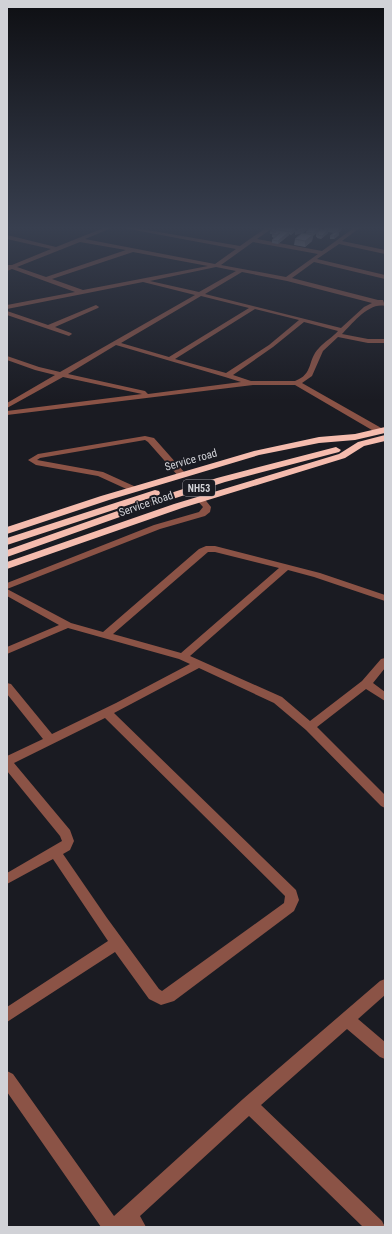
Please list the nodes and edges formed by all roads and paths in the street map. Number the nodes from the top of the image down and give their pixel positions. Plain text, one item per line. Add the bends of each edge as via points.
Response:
1 (62, 285) edge
2 (120, 285) edge
3 (161, 285) edge
4 (216, 285) edge
5 (309, 285) edge
6 (82, 292) junction
7 (199, 294) junction
8 (385, 300) edge
9 (378, 302) junction
10 (385, 304) edge
11 (7, 307) edge
12 (96, 307) dead end
13 (254, 307) junction
14 (7, 313) edge
15 (303, 320) junction
16 (49, 327) junction
17 (343, 330) junction
18 (69, 334) dead end
19 (337, 335) junction
20 (385, 341) edge
21 (115, 343) junction
22 (170, 359) junction
23 (8, 360) edge
24 (62, 374) junction
25 (227, 376) junction
26 (253, 383) junction
27 (296, 383) junction
28 (151, 395) junction
29 (7, 406) edge
30 (7, 413) edge
31 (383, 433) edge
32 (358, 441) junction
33 (182, 475) junction
34 (133, 489) junction
35 (200, 499) junction
36 (7, 531) edge
37 (7, 542) edge
38 (7, 554) edge
39 (7, 566) edge
40 (286, 567) junction
41 (7, 586) edge
42 (7, 592) edge
43 (385, 598) edge
44 (67, 625) junction
45 (106, 635) junction
46 (7, 651) edge
47 (183, 657) junction
48 (385, 662) edge
49 (199, 664) junction
50 (366, 684) junction
51 (7, 687) edge
52 (385, 697) edge
53 (106, 712) junction
54 (310, 727) junction
55 (50, 740) junction
56 (7, 762) edge
57 (385, 802) edge
58 (55, 852) junction
59 (7, 879) edge
60 (117, 943) junction
61 (385, 986) edge
62 (7, 1015) edge
63 (347, 1020) junction
64 (385, 1052) edge
65 (7, 1079) edge
66 (249, 1105) junction
67 (133, 1221) edge
68 (110, 1227) edge
69 (115, 1227) edge
70 (376, 1227) edge

1 - 6 street
2 - 6 street
3 - 7 street
4 - 7 street
5 - 9 street
6 - 11 street
7 - 13 street
7 - 21 street
8 - 9 street
9 - 10 street
9 - 17 street via 366,308
12 - 16 street
13 - 15 street
13 - 22 street
14 - 16 street
15 - 17 street
15 - 25 street
16 - 18 street
17 - 19 street
19 - 20 street via 368,341
19 - 27 street via 320,350 310,375
21 - 22 street
21 - 24 street
22 - 25 street
23 - 24 street
24 - 28 street
24 - 29 street
25 - 26 street
26 - 27 street
26 - 28 street
27 - 31 street
28 - 30 street
31 - 32 highway, Service Road
32 - 33 highway, Service road via 319,440 257,453
32 - 35 highway, Service Road via 342,456
32 - 37 highway, NH53 via 232,469
32 - 38 highway, NH53 via 221,480
33 - 34 highway, Service road
33 - 34 street via 151,440 145,438 38,456 32,460 36,463 100,474
34 - 36 highway, Service road
35 - 39 highway, Service Road
35 - 41 street via 207,507 202,514 157,527
40 - 43 street
40 - 45 street via 206,549
40 - 47 street
42 - 44 street
44 - 45 street
44 - 46 street
45 - 47 street
47 - 49 street
48 - 50 street
49 - 53 street
49 - 54 street via 278,700
50 - 52 street
50 - 54 street
51 - 55 street
53 - 55 street
53 - 60 street via 291,894 292,900 289,907 169,996 161,998 154,994
54 - 57 street
55 - 56 street
56 - 58 street via 66,834 68,842
58 - 59 street
58 - 60 street
60 - 62 street
61 - 63 street
63 - 64 street
63 - 66 street
65 - 68 street
66 - 67 street
66 - 70 street
67 - 69 street

